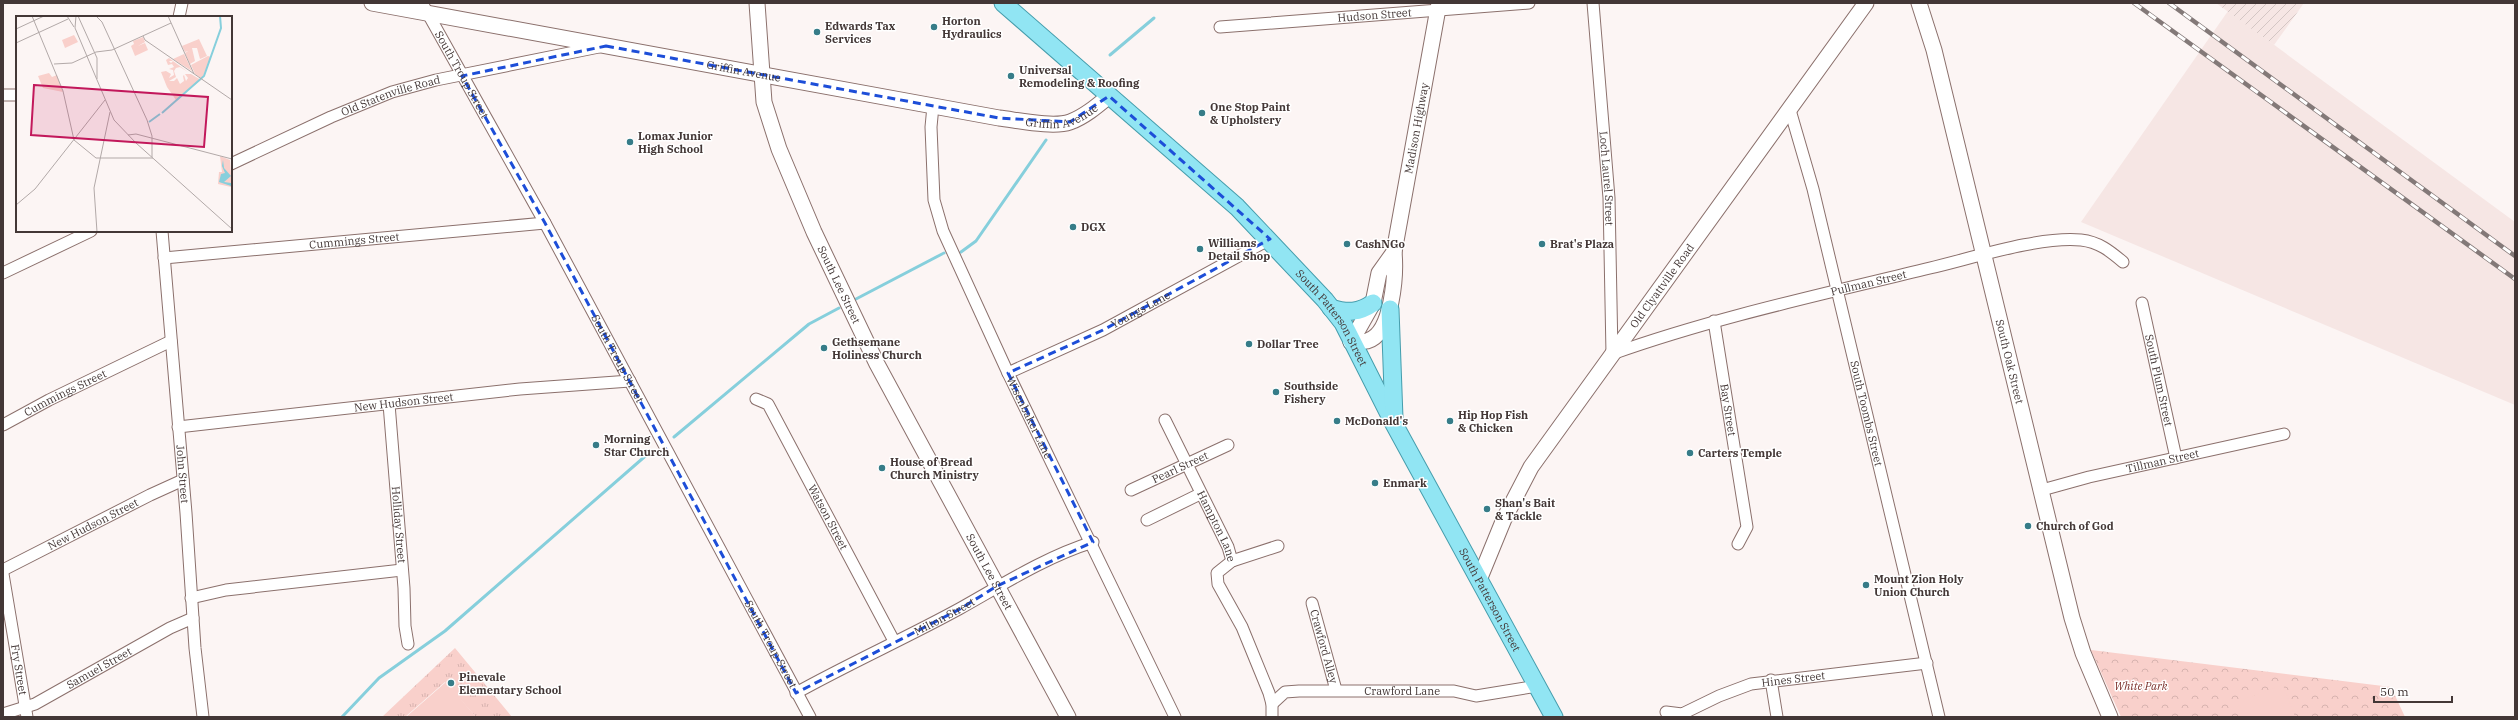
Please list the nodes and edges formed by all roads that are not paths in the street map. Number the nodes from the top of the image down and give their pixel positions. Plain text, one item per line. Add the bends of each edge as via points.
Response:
1 (182, 3) edge
2 (372, 3) edge
3 (757, 3) edge
4 (1003, 3) edge
5 (1529, 3) edge
6 (1593, 3) edge
7 (1866, 3) edge
8 (1919, 3) edge
9 (1438, 7) edge
10 (425, 9) edge
11 (179, 16) edge
12 (1220, 28) dead end
13 (606, 46) junction
14 (762, 75) junction
15 (462, 76) junction
16 (3, 95) edge
17 (16, 95) edge
18 (1109, 96) junction
19 (933, 106) junction
20 (1790, 110) junction
21 (232, 164) edge
22 (545, 223) junction
23 (89, 232) edge
24 (162, 232) edge
25 (1270, 239) junction
26 (1394, 252) junction
27 (1983, 254) junction
28 (164, 258) junction
29 (2123, 262) dead end
30 (3, 273) edge
31 (1837, 290) junction
32 (1373, 303) junction
33 (2142, 303) dead end
34 (1331, 308) junction
35 (1390, 309) junction
36 (1714, 321) junction
37 (171, 340) junction
38 (1351, 342) junction
39 (1612, 354) junction
40 (1008, 373) junction
41 (630, 381) junction
42 (756, 399) dead end
43 (390, 404) junction
44 (1165, 420) dead end
45 (1394, 424) junction
46 (3, 425) edge
47 (178, 427) junction
48 (2284, 434) dead end
49 (1228, 445) dead end
50 (2176, 458) junction
51 (1186, 463) junction
52 (183, 480) junction
53 (1131, 490) dead end
54 (2042, 490) junction
55 (1200, 494) junction
56 (1146, 520) dead end
57 (1092, 542) junction
58 (1738, 544) dead end
59 (1278, 546) dead end
60 (1232, 561) junction
61 (3, 570) edge
62 (402, 570) junction
63 (3, 574) edge
64 (1480, 580) junction
65 (997, 586) junction
66 (191, 598) junction
67 (1312, 603) dead end
68 (193, 618) junction
69 (894, 641) junction
70 (408, 644) dead end
71 (1927, 663) junction
72 (1771, 680) junction
73 (1537, 686) junction
74 (1336, 690) junction
75 (796, 693) junction
76 (1272, 704) junction
77 (26, 712) edge
78 (1666, 712) dead end
79 (3, 714) edge
80 (204, 717) edge
81 (810, 717) edge
82 (1068, 717) edge
83 (1175, 717) edge
84 (1272, 717) edge
85 (1554, 717) edge
86 (1777, 717) edge
87 (1940, 717) edge
88 (2110, 717) edge

1 - 11 street
2 - 10 main road, Griffin Avenue
3 - 14 main road, South Lee Street
4 - 18 main road, South Patterson Street
5 - 9 street, Hudson Street
6 - 39 street, Loch Laurel Street via 1609,198
7 - 20 main road, Old Clyattville Road
8 - 27 main road, South Oak Street via 1934,50
9 - 12 street, Hudson Street
9 - 26 main road, Madison Highway
10 - 13 main road, Griffin Avenue via 452,17
10 - 15 street, South Troup Street
13 - 14 main road, Griffin Avenue
13 - 15 street, Old Statenville Road
14 - 19 main road, Griffin Avenue
14 - 65 main road, South Lee Street via 764,102 779,149 836,279 877,364
15 - 21 street, Old Statenville Road via 392,92 331,117
15 - 22 street, South Troup Street
16 - 17 street
18 - 19 main road, Griffin Avenue via 1083,115 1070,122 1060,123 999,118
18 - 25 main road, South Patterson Street via 1237,207
19 - 40 street, Wisenbaker Lane via 932,162 936,208 948,242
20 - 31 street, South Toombs Street via 1813,189
20 - 39 main road, Old Clyattville Road
22 - 28 street, Cummings Street
22 - 41 street, South Troup Street
23 - 30 street
24 - 28 street, John Street
25 - 34 main road, South Patterson Street
25 - 40 street, Youngs Lane via 1103,330
26 - 32 main road, Madison Highway via 1379,273
26 - 35 main road, Madison Highway via 1396,272
27 - 29 street, Pullman Street via 2043,243 2080,240 2106,247
27 - 31 street, Pullman Street
27 - 54 main road, South Oak Street
28 - 37 street, John Street
31 - 36 street, Pullman Street
31 - 71 street, South Toombs Street
32 - 34 main road via 1363,311 1341,311
32 - 38 main road, Madison Highway
33 - 50 street, South Plum Street
34 - 38 main road, South Patterson Street via 1343,323
35 - 38 main road, Madison Highway via 1379,333 1368,341
35 - 45 main road
36 - 39 street, Pullman Street
36 - 58 street, Bay Street via 1747,527
37 - 46 street, Cummings Street
37 - 47 street, John Street
38 - 45 main road, South Patterson Street
39 - 64 main road, Old Clyattville Road via 1531,467 1504,519
40 - 57 street, Wisenbaker Lane
41 - 43 street, New Hudson Street via 520,389
41 - 75 street, South Troup Street
42 - 69 street, Watson Street via 768,404
43 - 47 street, New Hudson Street
43 - 62 street, Holliday Street
44 - 51 street, Hampton Lane
45 - 64 main road, South Patterson Street
47 - 52 street, John Street
48 - 50 street, Tillman Street
49 - 51 street, Pearl Street
50 - 54 street, Tillman Street
51 - 53 street, Pearl Street
51 - 55 street, Hampton Lane
52 - 61 street, New Hudson Street
52 - 66 street, John Street
54 - 88 main road, South Oak Street via 2077,636
55 - 56 street
55 - 60 street, Hampton Lane via 1228,547
57 - 65 street, Milton Street via 1076,547
57 - 83 street, Wisenbaker Lane
59 - 60 street
60 - 76 street, Hampton Lane via 1217,573 1218,584 1242,627
62 - 66 street via 226,590
62 - 70 street, Holliday Street
63 - 77 street, Fry Street
64 - 73 main road, South Patterson Street
65 - 69 street, Milton Street via 960,609
65 - 82 main road, South Lee Street
66 - 68 street, John Street
67 - 74 street, Crawford Alley
68 - 77 street, Samuel Street via 170,628
68 - 80 street, John Street
69 - 75 street, Milton Street
71 - 72 street, Hines Street
71 - 87 street, South Toombs Street
72 - 78 street, Hines Street via 1738,688 1682,714
72 - 86 street
73 - 74 street, Crawford Lane via 1476,696 1454,691
73 - 85 main road, South Patterson Street
74 - 76 street, Crawford Lane via 1285,692
75 - 81 street, South Troup Street
76 - 84 street, Hampton Lane
77 - 79 street, Samuel Street

